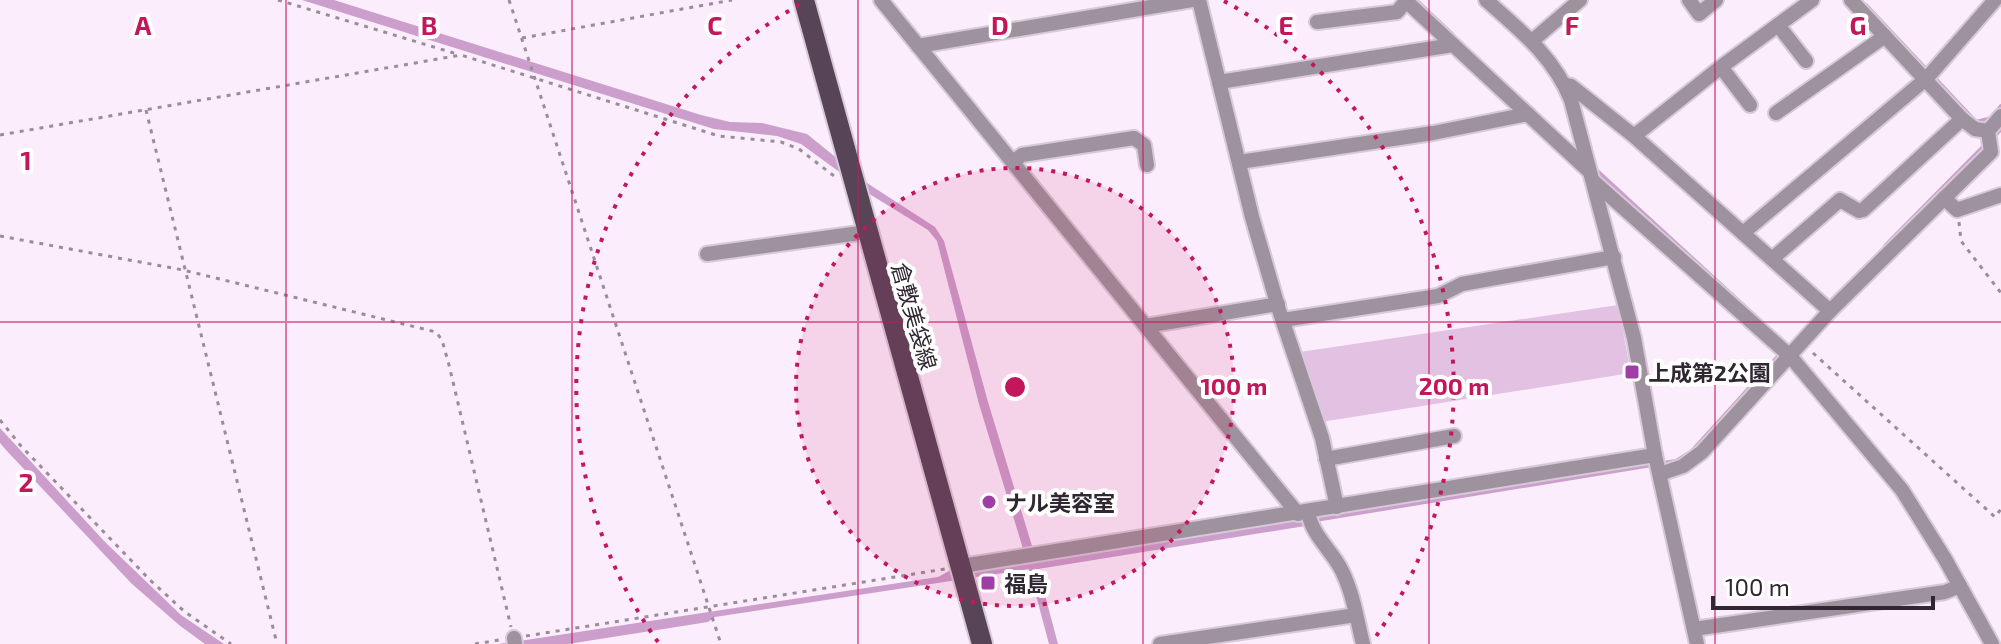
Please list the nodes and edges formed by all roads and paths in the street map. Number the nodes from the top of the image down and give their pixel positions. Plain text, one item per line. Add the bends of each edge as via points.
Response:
1 (278, 0) edge
2 (509, 0) edge
3 (732, 0) edge
4 (804, 0) edge
5 (881, 0) edge
6 (1192, 0) edge
7 (1199, 0) edge
8 (1486, 0) edge
9 (1580, 0) edge
10 (1689, 0) edge
11 (1716, 0) edge
12 (1812, 0) edge
13 (1851, 0) edge
14 (1995, 0) edge
15 (1405, 1) edge
16 (1317, 22) dead end
17 (1778, 25) junction
18 (1885, 36) junction
19 (522, 38) junction
20 (1532, 41) junction
21 (1453, 45) junction
22 (918, 46) junction
23 (461, 55) junction
24 (1806, 61) dead end
25 (1721, 67) junction
26 (1930, 75) junction
27 (535, 77) junction
28 (1219, 82) junction
29 (1565, 85) junction
30 (1750, 105) dead end
31 (146, 110) junction
32 (1776, 113) dead end
33 (1528, 114) junction
34 (2001, 116) edge
35 (1962, 119) junction
36 (0, 135) edge
37 (1634, 136) junction
38 (1989, 138) junction
39 (1013, 162) junction
40 (1239, 162) junction
41 (1147, 165) dead end
42 (1589, 168) junction
43 (856, 190) junction
44 (2001, 195) edge
45 (1944, 198) junction
46 (1957, 210) junction
47 (867, 232) junction
48 (1743, 233) junction
49 (0, 236) edge
50 (707, 254) dead end
51 (1614, 257) junction
52 (1772, 259) junction
53 (183, 270) junction
54 (2001, 293) edge
55 (1278, 304) junction
56 (1827, 309) junction
57 (1283, 320) junction
58 (1146, 326) junction
59 (1801, 342) junction
60 (1785, 352) junction
61 (0, 420) edge
62 (1454, 436) dead end
63 (1326, 459) junction
64 (1658, 465) junction
65 (1337, 507) junction
66 (2001, 509) edge
67 (1306, 517) junction
68 (962, 566) junction
69 (1960, 586) junction
70 (709, 608) junction
71 (1356, 615) junction
72 (1696, 636) edge
73 (514, 641) edge
74 (231, 644) edge
75 (277, 644) edge
76 (475, 644) edge
77 (721, 644) edge
78 (982, 644) edge
79 (1160, 644) edge
80 (1363, 644) edge
81 (1992, 644) edge

1 - 23 path
2 - 19 path
3 - 19 path
4 - 43 main road, 倉敷美袋線
5 - 22 street
6 - 22 street
7 - 28 street
8 - 20 street
9 - 20 street
10 - 11 street via 1699,14
12 - 17 street
13 - 18 street
14 - 26 street
15 - 16 street via 1397,12
15 - 21 street
17 - 24 street
17 - 25 street
18 - 26 street
18 - 32 street
19 - 27 path
20 - 29 street
21 - 28 street
21 - 33 street
22 - 39 street
23 - 27 path
23 - 31 path
25 - 30 street
25 - 37 street
26 - 35 street
26 - 48 street
27 - 43 path via 719,136 781,142
27 - 70 path
28 - 40 street
29 - 37 street
29 - 42 street
31 - 36 path
31 - 53 path
33 - 40 street
33 - 42 street
34 - 38 street
35 - 38 street
35 - 52 street via 1863,210 1840,200
37 - 48 street
38 - 45 street via 1991,152
39 - 41 street via 1022,155 1134,138 1144,145
39 - 58 street
40 - 55 street
42 - 51 street
42 - 60 street
43 - 47 main road, 倉敷美袋線
44 - 46 street
45 - 46 street
45 - 56 street
46 - 54 path via 1961,241
47 - 50 street
47 - 68 main road, 倉敷美袋線
48 - 52 street
49 - 53 path
51 - 57 street via 1462,284 1438,296
51 - 64 street
52 - 56 street
53 - 73 path via 436,332 449,365
53 - 75 path
55 - 57 street
55 - 58 street
56 - 59 street
57 - 63 street
58 - 67 street
59 - 60 street
59 - 66 path via 1995,517
60 - 64 street via 1702,452 1683,466
60 - 69 street via 1902,490
61 - 74 path via 150,580
62 - 63 street
63 - 65 street
64 - 65 street
64 - 72 street
65 - 67 street
67 - 68 street
67 - 71 street via 1341,568
68 - 70 path
68 - 78 main road, 倉敷美袋線
69 - 72 street
69 - 81 street
70 - 73 path
70 - 77 path
71 - 79 street
71 - 80 street
73 - 76 path

